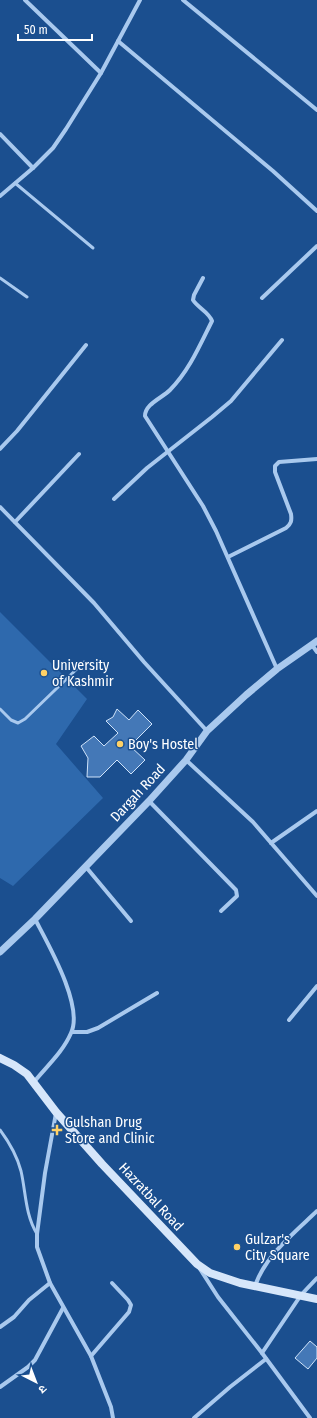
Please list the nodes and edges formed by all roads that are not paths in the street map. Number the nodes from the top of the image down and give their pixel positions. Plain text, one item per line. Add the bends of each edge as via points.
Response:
1 (25, 0) edge
2 (140, 0) edge
3 (183, 0) edge
4 (118, 41) junction
5 (101, 73) junction
6 (317, 110) edge
7 (0, 134) edge
8 (33, 168) junction
9 (15, 183) junction
10 (0, 196) edge
11 (317, 211) edge
12 (317, 246) edge
13 (93, 248) dead end
14 (0, 278) edge
15 (203, 278) dead end
16 (27, 297) dead end
17 (262, 298) dead end
18 (282, 340) dead end
19 (86, 345) dead end
20 (0, 449) edge
21 (168, 452) junction
22 (79, 454) dead end
23 (317, 459) edge
24 (114, 499) dead end
25 (0, 506) edge
26 (15, 522) junction
27 (228, 557) junction
28 (314, 643) edge
29 (317, 652) edge
30 (84, 662) dead end
31 (277, 669) junction
32 (0, 709) edge
33 (207, 731) junction
34 (186, 760) junction
35 (149, 802) junction
36 (317, 811) edge
37 (271, 843) junction
38 (86, 867) junction
39 (317, 896) edge
40 (221, 911) dead end
41 (35, 919) junction
42 (132, 921) dead end
43 (0, 952) edge
44 (317, 986) edge
45 (158, 993) dead end
46 (289, 1020) dead end
47 (72, 1032) junction
48 (0, 1058) edge
49 (34, 1082) junction
50 (56, 1112) junction
51 (0, 1130) edge
52 (317, 1212) edge
53 (37, 1234) junction
54 (197, 1264) junction
55 (317, 1278) edge
56 (50, 1283) junction
57 (112, 1283) dead end
58 (255, 1286) junction
59 (302, 1296) junction
60 (317, 1299) edge
61 (63, 1308) junction
62 (0, 1327) edge
63 (262, 1353) junction
64 (91, 1356) junction
65 (266, 1359) junction
66 (0, 1387) edge
67 (113, 1418) edge
68 (194, 1418) edge
69 (310, 1418) edge

1 - 5 street
2 - 4 street
3 - 6 street
4 - 5 street
4 - 11 street
5 - 8 street via 66,130
7 - 8 street
8 - 9 street
9 - 10 street
9 - 13 lane
12 - 17 street
14 - 16 lane
15 - 21 street via 193,300 212,321 178,382 149,406 145,413
18 - 21 street via 231,401
19 - 20 street
21 - 24 street
21 - 27 street via 203,506
22 - 26 street
23 - 27 street via 279,462 275,466 291,514 290,525
25 - 26 street
26 - 33 street via 94,602
27 - 31 street
28 - 29 street
28 - 31 street, Dargah Road
30 - 32 lane via 18,723
31 - 33 street, Dargah Road
33 - 34 street, Dargah Road
34 - 35 street, Dargah Road
34 - 37 street via 253,822
35 - 38 street, Dargah Road
35 - 40 street via 236,890 237,896
36 - 37 street
37 - 39 street
38 - 41 street, Dargah Road
38 - 42 street
41 - 43 street, Dargah Road
41 - 47 street via 67,986 74,1021
44 - 46 street
45 - 47 street via 98,1028 87,1032
47 - 49 street
48 - 49 main road, Hazratbal Road via 27,1074
49 - 50 main road, Hazratbal Road
50 - 53 street
50 - 54 main road, Hazratbal Road
51 - 53 lane via 8,1141 21,1171 31,1225
52 - 58 street via 264,1267
53 - 56 street via 37,1248
54 - 58 main road, Hazratbal Road via 210,1273
54 - 63 street via 218,1298
55 - 59 street
56 - 61 street
56 - 62 street
57 - 64 street via 131,1305 129,1312
58 - 59 main road, Hazratbal Road
59 - 60 main road, Hazratbal Road
59 - 63 street
61 - 64 street
61 - 66 street via 35,1360
63 - 65 street
64 - 67 street
65 - 68 street
65 - 69 street

